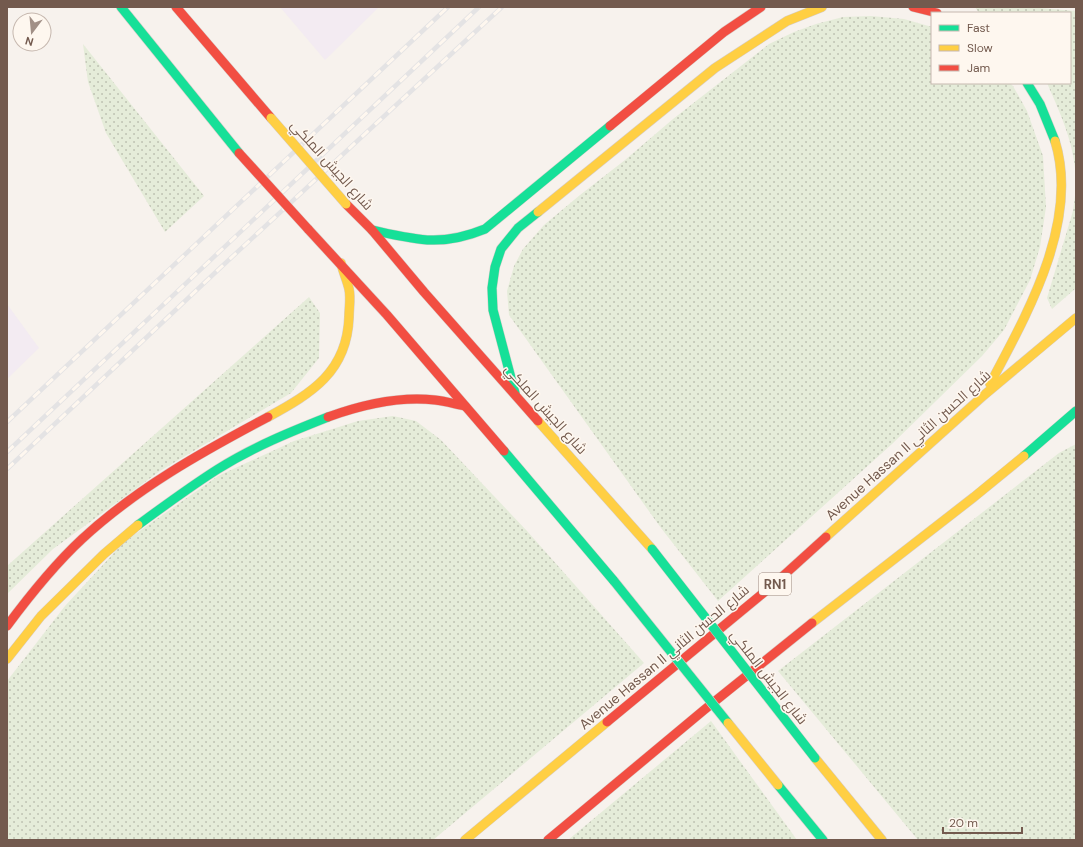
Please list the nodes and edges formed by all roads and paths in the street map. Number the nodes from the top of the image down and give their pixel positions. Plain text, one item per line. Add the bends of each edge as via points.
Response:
1 (122, 7) edge
2 (176, 7) edge
3 (761, 7) edge
4 (822, 7) edge
5 (913, 7) edge
6 (933, 12) edge
7 (1028, 84) edge
8 (372, 230) junction
9 (340, 263) junction
10 (1076, 318) edge
11 (514, 393) junction
12 (982, 396) junction
13 (465, 406) junction
14 (1076, 411) edge
15 (1076, 424) edge
16 (1047, 437) junction
17 (7, 626) edge
18 (7, 659) edge
19 (465, 840) edge
20 (548, 840) edge
21 (823, 840) edge
22 (882, 840) edge

1 - 9 main road, bridge via 239,153
2 - 8 main road, شارع الجيش الملكي, bridge via 346,204
3 - 8 main road via 724,32 485,229 451,241 422,241
4 - 11 main road via 787,21 715,68 518,228 502,249 495,268 492,288 493,310
5 - 6 main road
7 - 12 main road via 1044,110 1056,144 1062,178 1060,210 1044,270 1033,299
8 - 11 main road, شارع الجيش الملكي
9 - 13 main road
9 - 17 main road via 349,290 348,333 343,351 321,382 300,398 221,441 178,468 115,512 82,539 50,571
10 - 12 main road, Avenue Hassan II شارع الحسن الثاني / RN1
11 - 22 main road, شارع الجيش الملكي, bridge via 652,549
12 - 19 main road, Avenue Hassan II شارع الحسن الثاني / RN1 via 773,585
13 - 18 main road via 434,400 403,400 369,405 330,416 289,432 218,469 137,525 104,554 41,616
13 - 21 main road, bridge via 614,581
14 - 16 main road
15 - 16 main road
16 - 20 main road via 799,634

